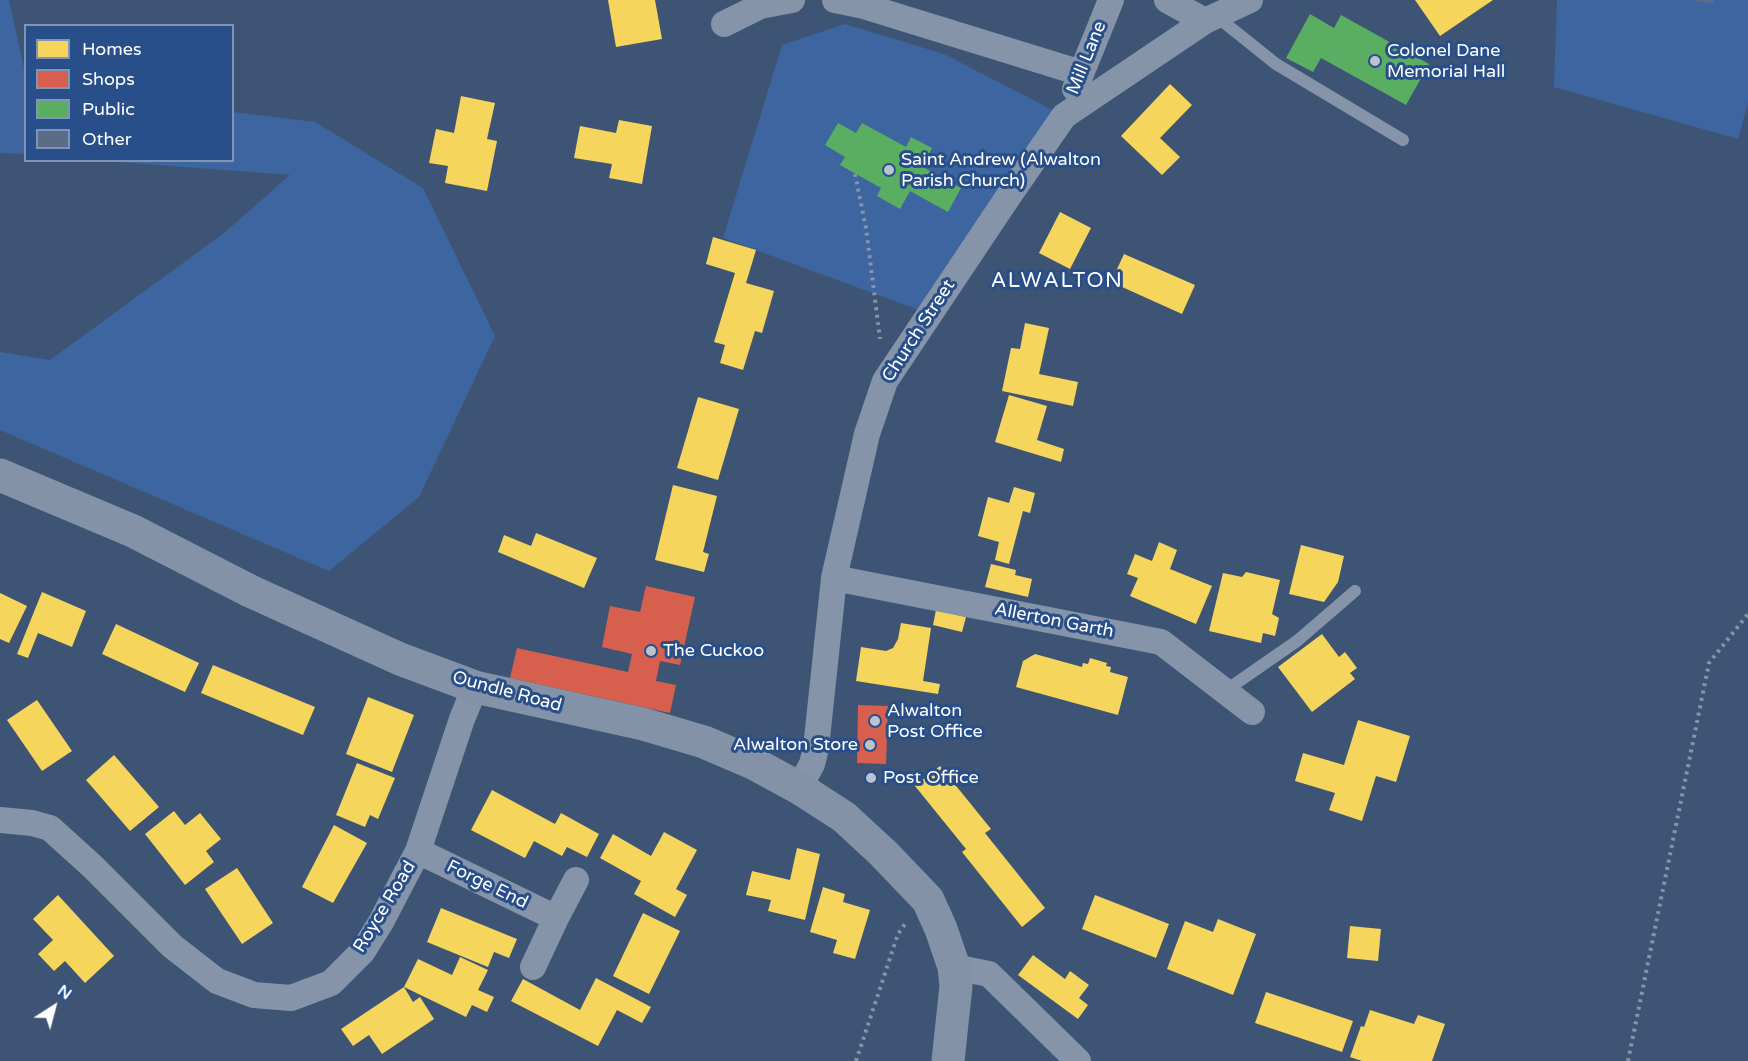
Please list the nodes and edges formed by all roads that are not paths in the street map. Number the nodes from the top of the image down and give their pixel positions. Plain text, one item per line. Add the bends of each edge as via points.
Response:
1 (792, 0) edge
2 (835, 0) edge
3 (1111, 0) edge
4 (1167, 0) edge
5 (1250, 0) edge
6 (1210, 19) junction
7 (724, 24) dead end
8 (1081, 73) junction
9 (1064, 116) junction
10 (1403, 140) dead end
11 (0, 475) edge
12 (834, 578) junction
13 (1355, 591) dead end
14 (475, 687) junction
15 (1225, 691) junction
16 (1252, 712) dead end
17 (799, 788) junction
18 (0, 820) edge
19 (418, 851) junction
20 (576, 880) dead end
21 (556, 918) junction
22 (533, 967) dead end
23 (954, 967) junction
24 (949, 1061) edge
25 (1078, 1061) edge

1 - 7 street via 760,6
2 - 8 street
3 - 8 street, Mill Lane
4 - 6 street
5 - 6 street, Church Street
6 - 9 street, Church Street
6 - 10 lane via 1276,64
8 - 9 street, Mill Lane
9 - 12 street, Church Street via 885,381 867,434
11 - 14 main road, Oundle Road via 132,531 250,591 400,659
12 - 15 street, Allerton Garth via 1161,642
12 - 17 street, Church Street via 816,748
13 - 15 lane via 1297,641
14 - 17 main road, Oundle Road via 644,724 704,742
14 - 19 street, Royce Road
15 - 16 street, Allerton Garth
17 - 23 main road, Oundle Road via 844,817 922,892 941,928
18 - 19 street, Royce Road via 50,828 172,946 217,981 254,995 291,998 331,983 363,951
19 - 21 street, Forge End
20 - 21 street
21 - 22 street
23 - 24 main road, Oundle Road via 956,986
23 - 25 street via 989,974

